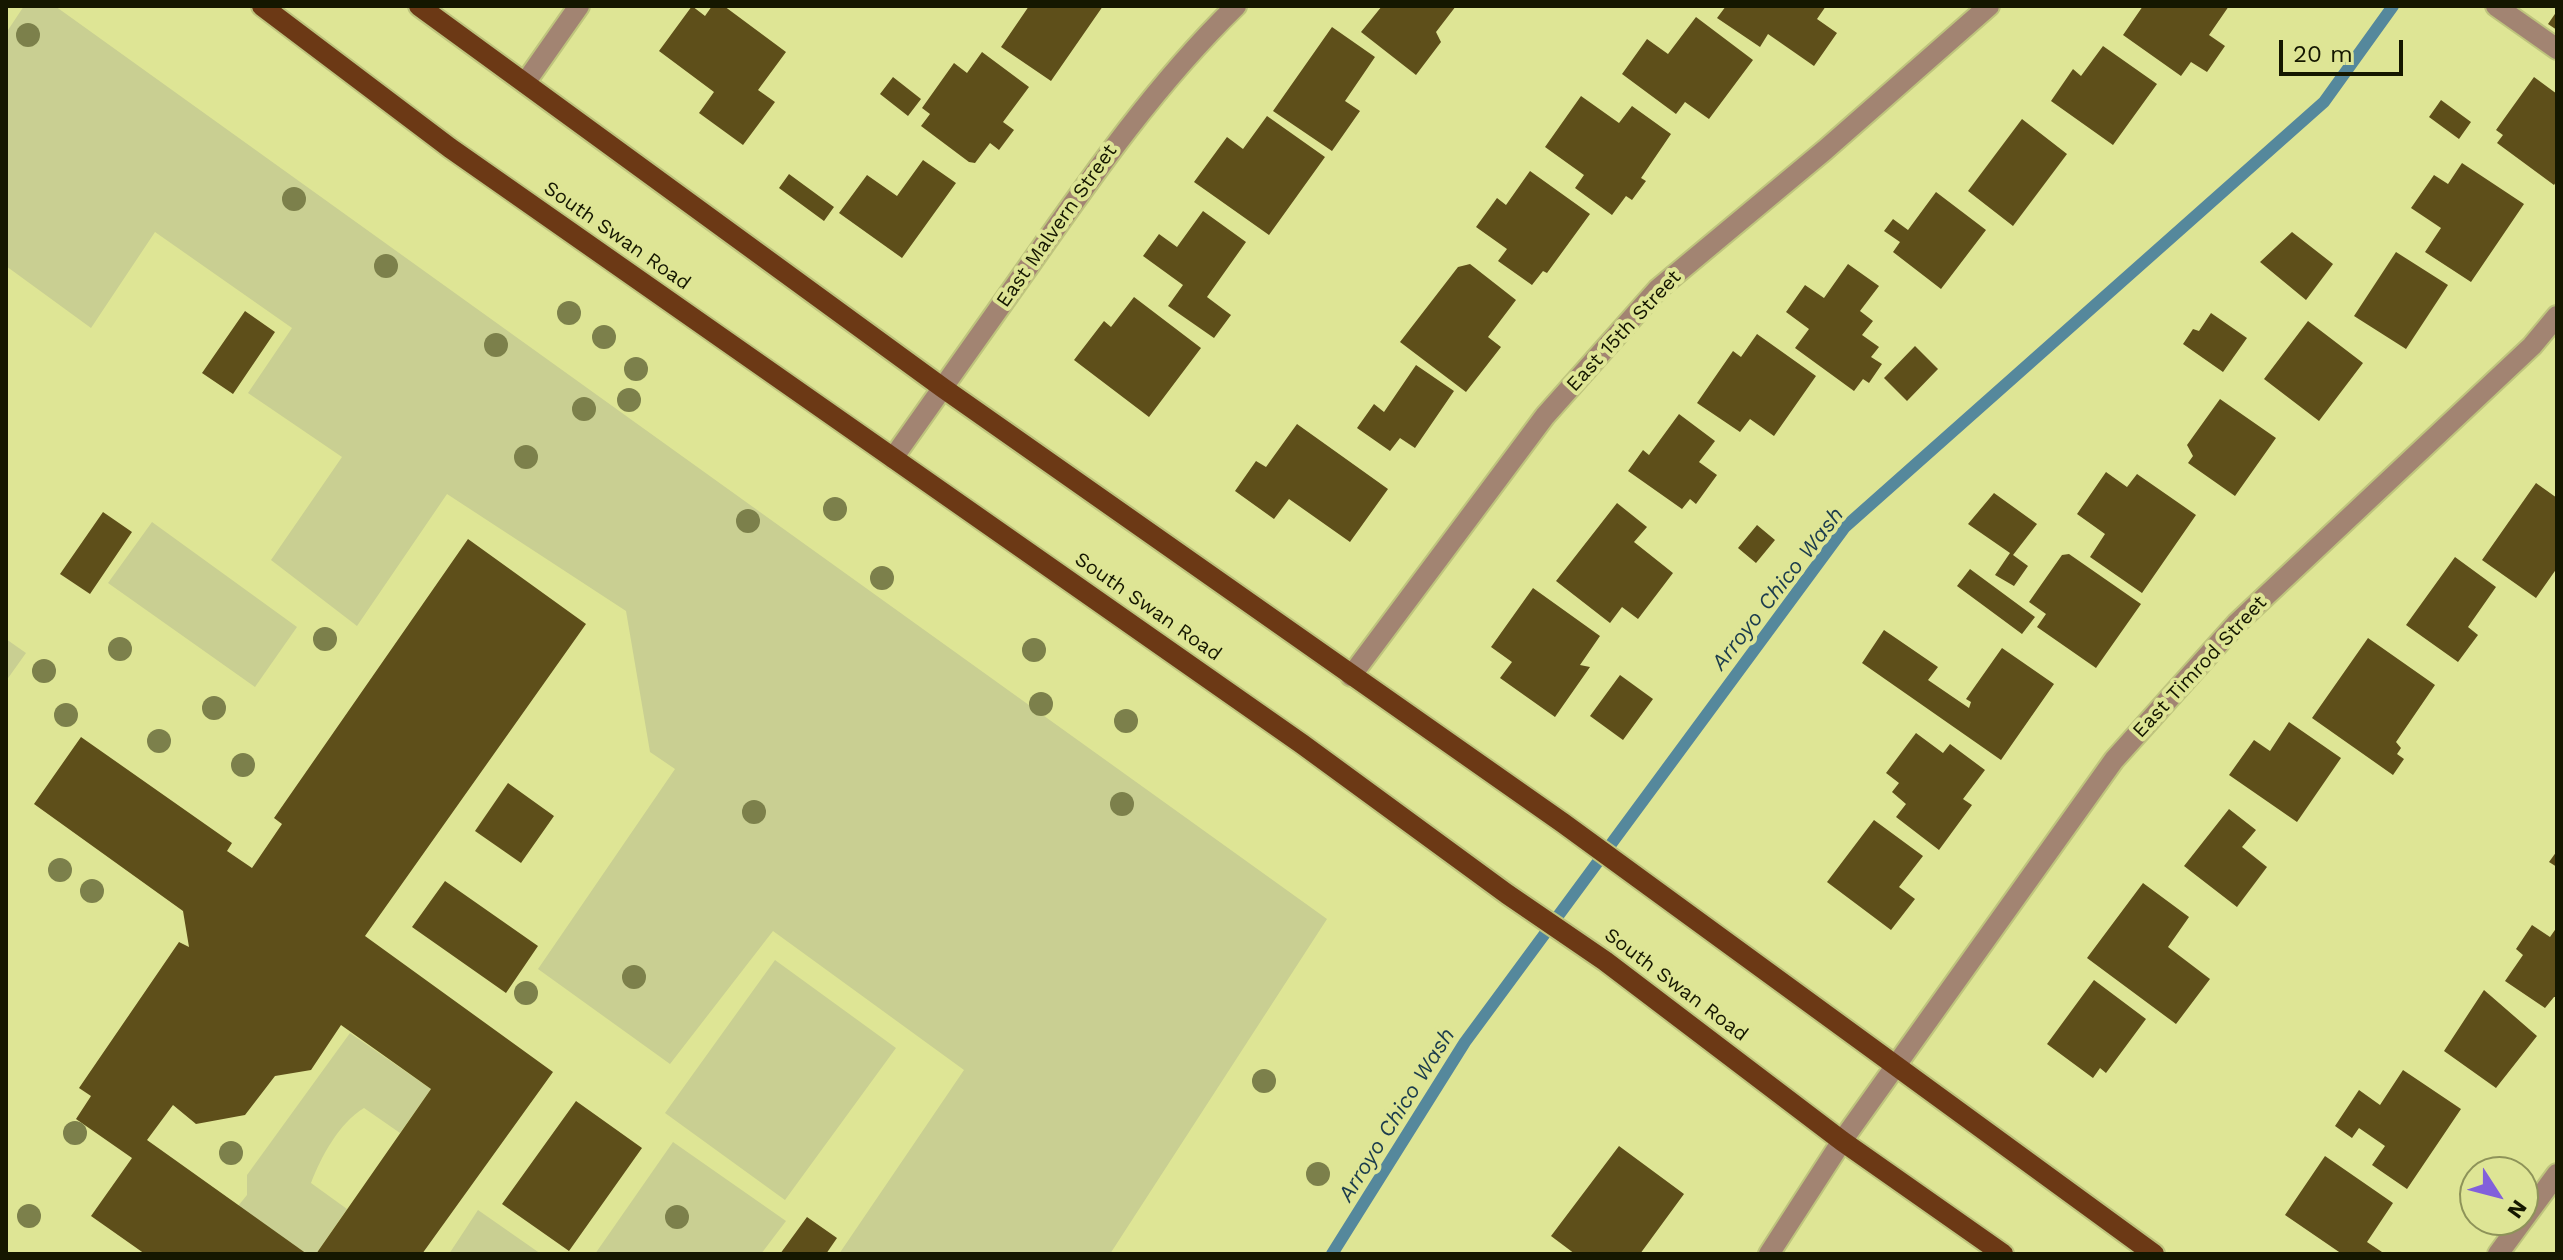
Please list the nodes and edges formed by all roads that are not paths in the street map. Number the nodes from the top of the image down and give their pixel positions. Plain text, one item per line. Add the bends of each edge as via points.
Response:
1 (262, 6) edge
2 (419, 6) edge
3 (579, 6) edge
4 (1236, 6) edge
5 (1989, 6) edge
6 (2496, 6) edge
7 (2557, 49) edge
8 (525, 83) junction
9 (2557, 316) edge
10 (943, 388) junction
11 (893, 458) junction
12 (1351, 676) junction
13 (1897, 1065) junction
14 (1842, 1141) junction
15 (2557, 1174) edge
16 (2539, 1198) edge
17 (2511, 1236) edge
18 (1769, 1254) edge
19 (2003, 1254) edge
20 (2154, 1254) edge
21 (2498, 1254) edge

1 - 11 main road, South Swan Road via 450,148
2 - 8 main road
3 - 8 street
4 - 10 street, East Malvern Street via 1114,146
5 - 12 street, East 15th Street via 1658,289 1545,416
6 - 7 street
8 - 10 main road
9 - 13 street, East Timrod Street via 2509,368 2237,623 2114,760
10 - 11 street, East Malvern Street
10 - 12 main road
11 - 14 main road, South Swan Road via 1605,961
12 - 13 main road
13 - 14 street, East Timrod Street
13 - 20 main road
14 - 18 street, East Timrod Street
14 - 19 main road, South Swan Road
15 - 16 street
17 - 21 street

